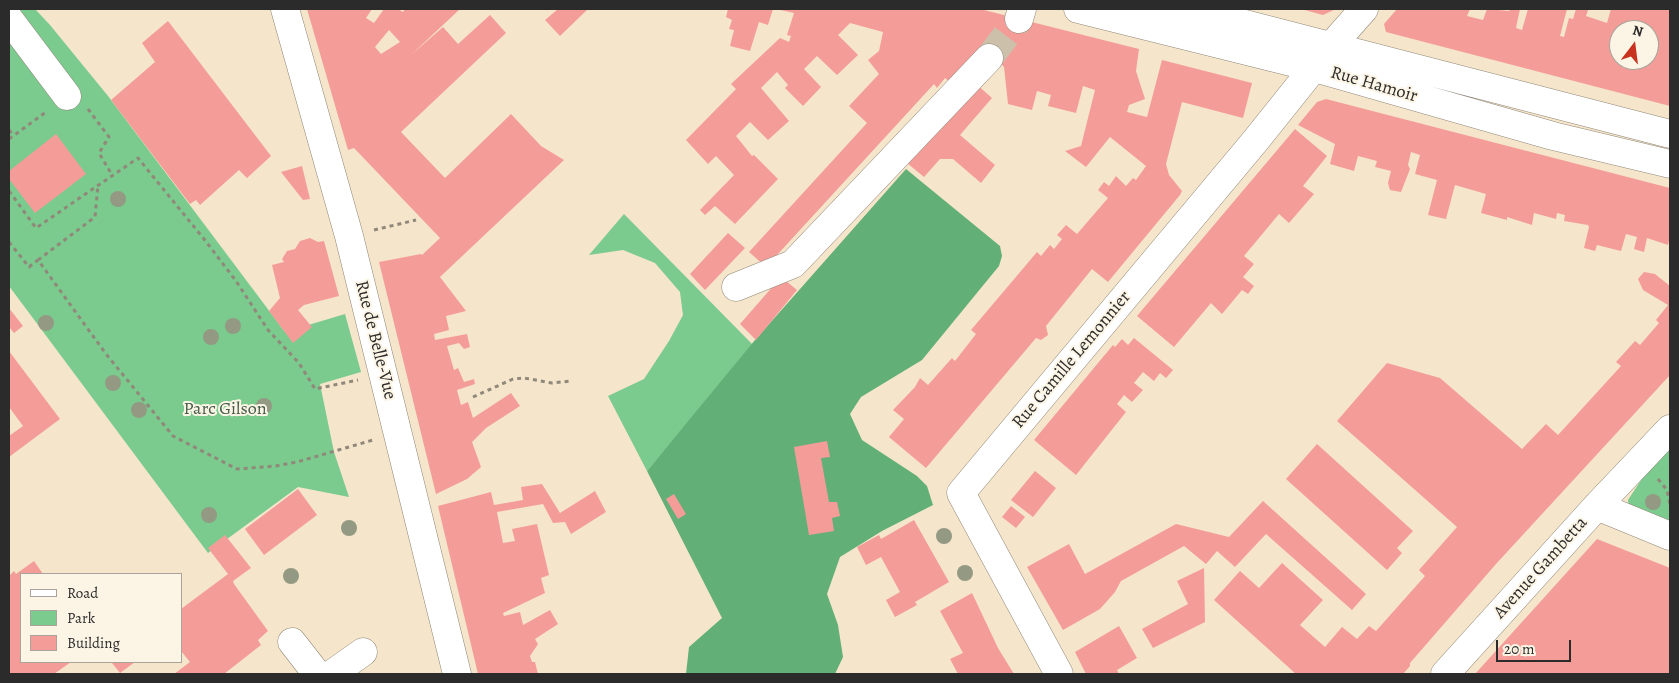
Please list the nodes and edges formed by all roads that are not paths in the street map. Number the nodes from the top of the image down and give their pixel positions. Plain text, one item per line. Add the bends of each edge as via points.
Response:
1 (285, 9) edge
2 (1078, 9) edge
3 (1136, 9) edge
4 (1187, 9) edge
5 (1364, 9) edge
6 (9, 19) edge
7 (1323, 57) junction
8 (988, 58) tunnel mouth
9 (67, 96) road end
10 (1670, 134) edge
11 (1670, 147) edge
12 (1670, 164) edge
13 (736, 288) dead end
14 (1670, 430) edge
15 (1597, 506) junction
16 (1670, 536) edge
17 (292, 642) dead end
18 (363, 652) dead end
19 (317, 674) edge
20 (332, 674) edge
21 (457, 674) edge
22 (1059, 674) edge
23 (1445, 674) edge

1 - 21 street, Rue de Belle-Vue via 349,236
2 - 7 street, Rue Hamoir
3 - 7 street, Rue Hamoir
4 - 7 street, Rue Hamoir
5 - 7 street
6 - 9 street
7 - 10 street, Rue Hamoir
7 - 11 street, Rue Hamoir
7 - 12 street, Rue Hamoir via 1553,136
7 - 22 street, Rue Camille Lemonnier via 961,493
8 - 13 street via 793,264
14 - 15 street, Avenue Gambetta
15 - 16 street
15 - 23 street, Avenue Gambetta
17 - 19 street
18 - 20 street

